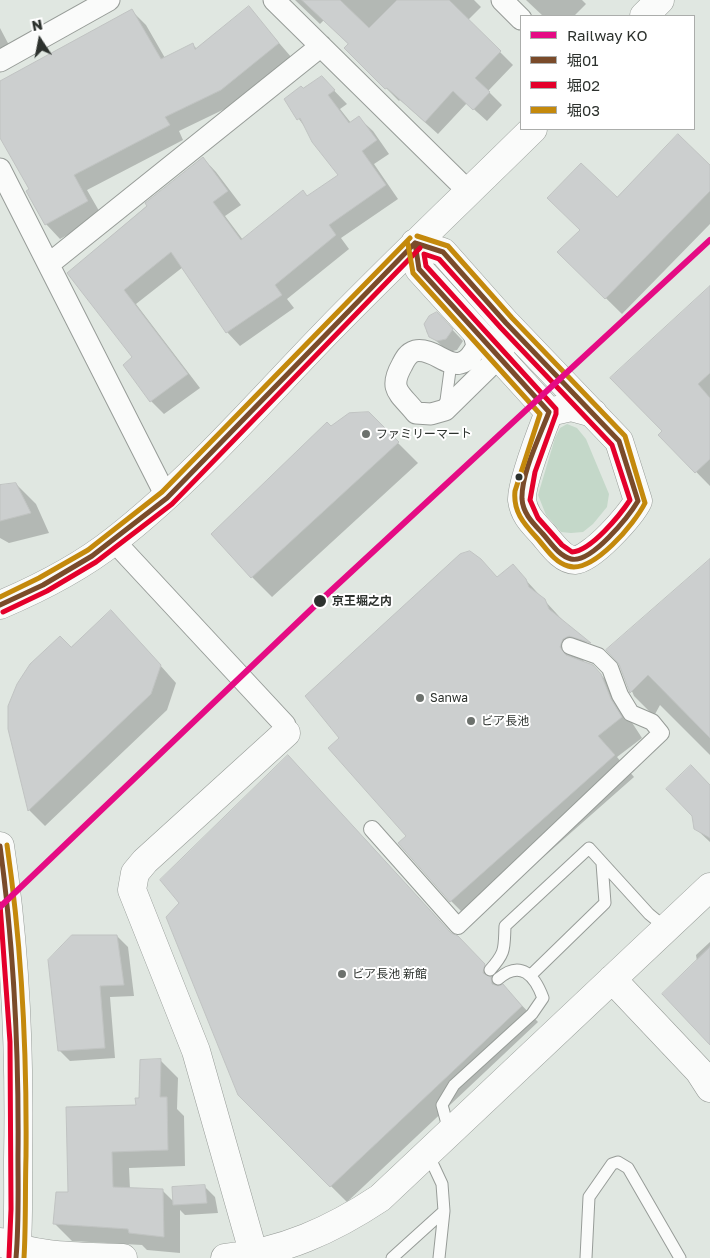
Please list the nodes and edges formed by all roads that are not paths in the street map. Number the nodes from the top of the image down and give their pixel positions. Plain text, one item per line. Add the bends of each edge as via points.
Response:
1 (109, 0) edge
2 (274, 0) edge
3 (502, 0) edge
4 (660, 0) edge
5 (645, 15) edge
6 (520, 18) edge
7 (321, 46) junction
8 (0, 61) edge
9 (532, 130) edge
10 (0, 169) edge
11 (469, 192) junction
12 (415, 243) junction
13 (49, 264) junction
14 (506, 323) junction
15 (473, 330) junction
16 (499, 358) junction
17 (450, 363) junction
18 (445, 410) junction
19 (549, 412) junction
20 (593, 412) junction
21 (167, 498) junction
22 (114, 541) junction
23 (0, 605) edge
24 (570, 646) dead end
25 (286, 733) joint
26 (372, 829) dead end
27 (0, 846) edge
28 (602, 863) junction
29 (710, 887) edge
30 (667, 928) junction
31 (531, 975) junction
32 (612, 979) junction
33 (710, 1088) edge
34 (450, 1133) junction
35 (428, 1154) junction
36 (444, 1211) junction
37 (11, 1250) edge
38 (254, 1255) junction
39 (123, 1258) edge
40 (225, 1258) edge
41 (392, 1258) edge
42 (439, 1258) edge
43 (586, 1258) edge
44 (680, 1258) edge

1 - 8 street
2 - 7 street
3 - 6 street
4 - 5 street
7 - 11 street
7 - 13 street
9 - 11 street
10 - 13 street
11 - 12 street
12 - 14 street via 443,252
12 - 15 street via 419,269
12 - 21 street
13 - 21 street
14 - 16 street via 509,337
14 - 20 street
15 - 16 street
15 - 17 street via 478,346 472,357 461,364
16 - 18 street
16 - 19 street
17 - 18 lane
17 - 18 street via 415,351 406,356 395,378 395,387 416,413 431,414
19 - 20 street via 571,406
19 - 20 street via 522,497 524,513 562,555 574,560 586,557 632,512 638,501 619,441
21 - 22 street
22 - 23 street via 43,585
22 - 25 street via 285,724
24 - 26 street via 598,656 610,668 631,713 652,722 661,733 458,926
25 - 38 street via 145,861 135,874 132,890 196,1051
27 - 37 street via 18,1030
28 - 30 lane via 649,914
28 - 31 lane via 605,903
28 - 31 lane via 589,848 504,926 506,947 494,974 522,970
29 - 30 street
30 - 32 street
31 - 34 lane via 543,998 532,1014 454,1084 442,1105
32 - 33 street via 699,1070
32 - 34 street
34 - 35 street
35 - 36 lane via 442,1184
35 - 38 street via 380,1198 344,1222 294,1244
36 - 41 lane
36 - 42 lane
37 - 39 street
38 - 40 street
43 - 44 lane via 589,1197 612,1164 618,1162 628,1168

